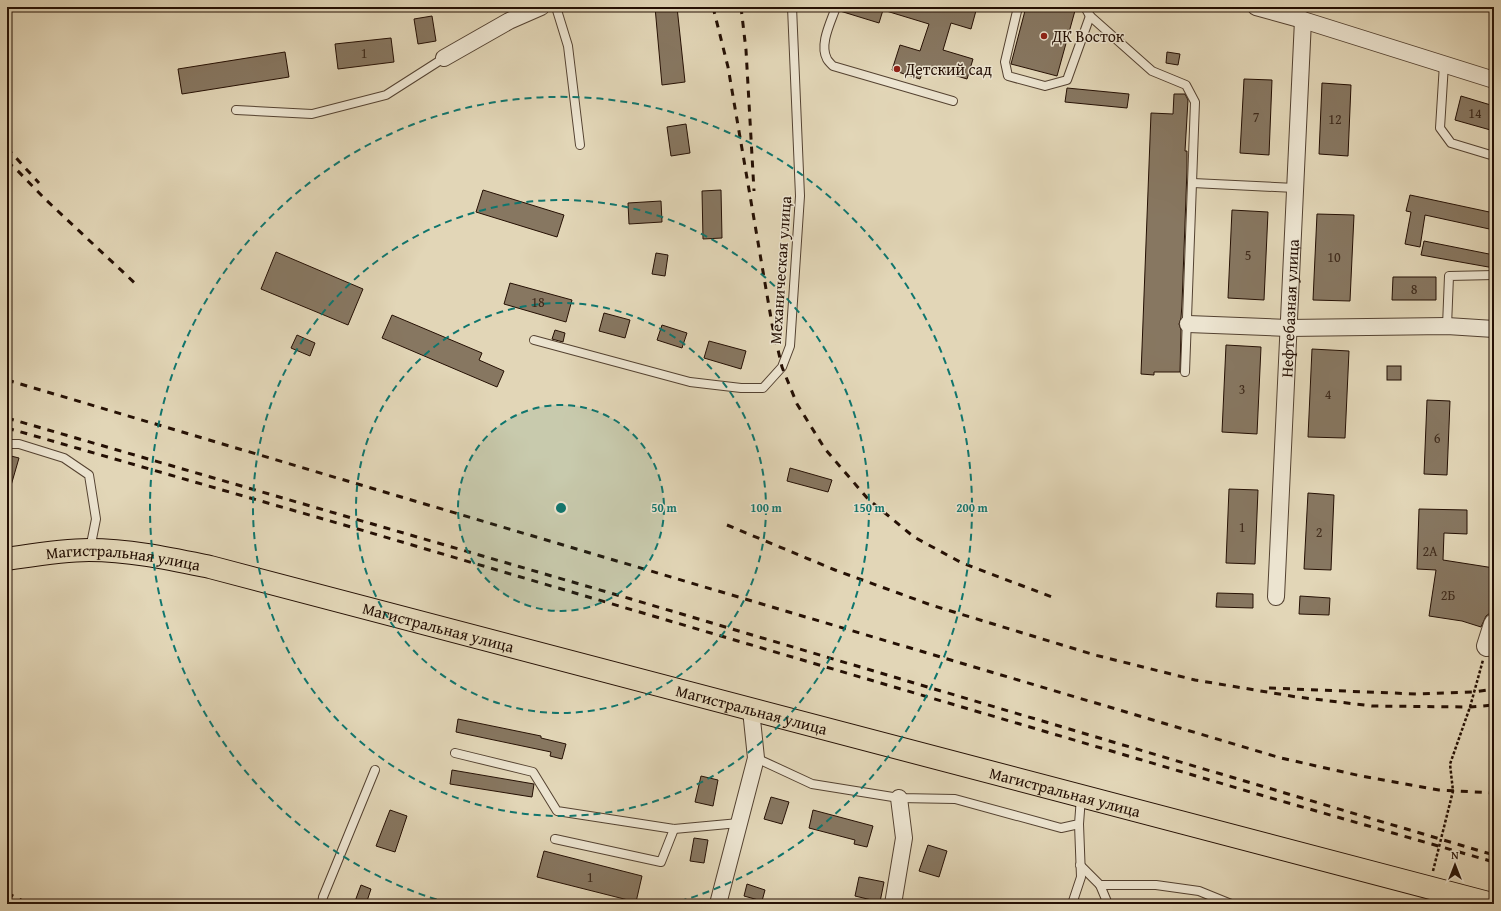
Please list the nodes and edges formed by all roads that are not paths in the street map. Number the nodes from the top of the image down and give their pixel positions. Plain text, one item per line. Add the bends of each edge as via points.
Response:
1 (541, 7) edge
2 (556, 7) edge
3 (792, 7) edge
4 (836, 7) edge
5 (1018, 7) edge
6 (1085, 7) edge
7 (1256, 7) edge
8 (1301, 13) edge
9 (1090, 16) junction
10 (444, 58) joint
11 (1444, 64) junction
12 (1494, 80) edge
13 (954, 101) dead end
14 (236, 110) dead end
15 (580, 145) dead end
16 (1494, 156) edge
17 (1193, 183) junction
18 (1295, 188) junction
19 (1494, 275) edge
20 (1188, 324) junction
21 (1447, 326) junction
22 (1288, 328) junction
23 (1494, 329) edge
24 (534, 340) dead end
25 (1185, 372) dead end
26 (7, 444) edge
27 (89, 550) junction
28 (7, 559) edge
29 (1276, 597) dead end
30 (1494, 624) edge
31 (1487, 646) road end
32 (751, 710) junction
33 (455, 754) dead end
34 (756, 758) junction
35 (374, 770) dead end
36 (1081, 796) junction
37 (899, 798) junction
38 (739, 824) junction
39 (1079, 824) junction
40 (674, 828) junction
41 (556, 839) dead end
42 (1080, 865) junction
43 (1100, 885) junction
44 (322, 904) edge
45 (718, 904) edge
46 (892, 904) edge
47 (1072, 904) edge
48 (1108, 904) edge
49 (1231, 904) edge
50 (1492, 904) edge

1 - 10 street via 509,21
2 - 15 lane via 568,46
3 - 24 lane, Механическая улица via 800,196 790,346 782,367 762,388 741,388 690,382
4 - 13 lane via 824,48 827,59 833,66
5 - 9 lane via 1005,62 1008,76 1045,86 1067,80
6 - 9 lane
7 - 8 street
8 - 11 street
8 - 18 street, Нефтебазная улица
9 - 17 lane via 1152,71 1186,85 1195,102
10 - 14 lane via 386,95 312,114
11 - 12 street
11 - 16 lane via 1440,128 1451,143
17 - 18 lane
17 - 20 lane
18 - 22 street, Нефтебазная улица
19 - 21 lane via 1449,276
20 - 22 street
20 - 25 lane
21 - 22 street
21 - 23 street
22 - 29 street, Нефтебазная улица
26 - 27 lane via 19,444 64,458 89,474 96,519
27 - 28 main road, Магистральная улица via 52,552
27 - 32 main road, Магистральная улица via 136,554 210,567
30 - 31 street
32 - 34 street
32 - 36 main road, Магистральная улица
33 - 40 lane via 533,772 557,811
34 - 37 lane via 812,784
34 - 38 street
35 - 44 lane
36 - 39 lane
36 - 50 main road, Магистральная улица
37 - 39 lane via 955,799 1061,828
37 - 46 street via 904,838
38 - 40 lane
38 - 45 street
39 - 42 lane
40 - 41 lane via 661,862
42 - 43 lane
42 - 47 lane via 1081,877
43 - 48 lane
43 - 49 lane via 1156,885 1199,891

